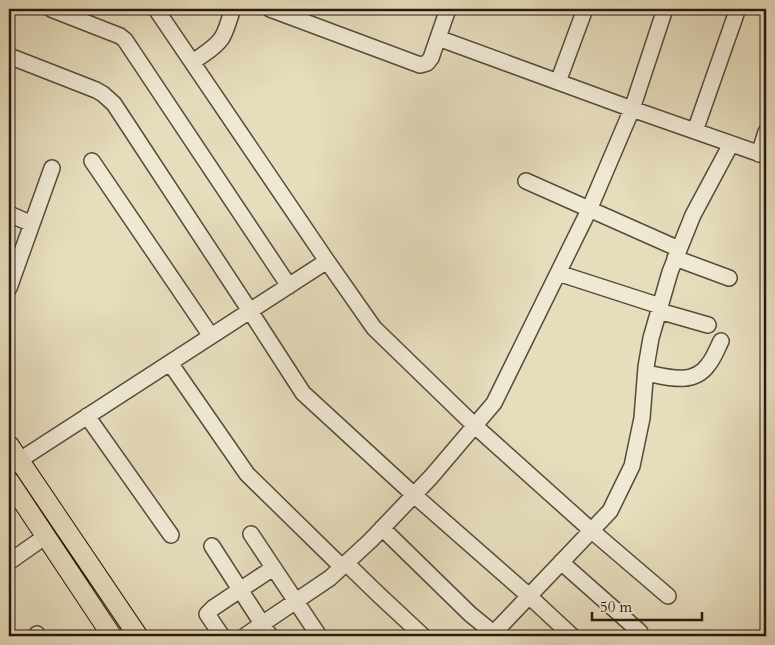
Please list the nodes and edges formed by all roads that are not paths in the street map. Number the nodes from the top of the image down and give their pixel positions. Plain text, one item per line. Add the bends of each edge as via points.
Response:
1 (51, 9) edge
2 (156, 9) edge
3 (233, 9) edge
4 (270, 9) edge
5 (448, 9) edge
6 (585, 9) edge
7 (664, 9) edge
8 (736, 14) dead end
9 (438, 38) junction
10 (9, 56) edge
11 (193, 62) junction
12 (558, 82) junction
13 (632, 109) junction
14 (695, 131) junction
15 (766, 132) edge
16 (731, 144) junction
17 (762, 155) edge
18 (92, 161) dead end
19 (52, 168) dead end
20 (526, 181) dead end
21 (590, 210) junction
22 (9, 214) edge
23 (32, 224) junction
24 (677, 254) junction
25 (327, 261) junction
26 (558, 273) junction
27 (729, 278) dead end
28 (289, 286) junction
29 (9, 288) edge
30 (659, 308) junction
31 (250, 311) junction
32 (708, 325) dead end
33 (211, 336) junction
34 (721, 341) dead end
35 (170, 363) junction
36 (646, 373) junction
37 (87, 416) junction
38 (475, 426) junction
39 (12, 458) edge
40 (9, 481) edge
41 (414, 495) junction
42 (382, 528) junction
43 (592, 531) junction
44 (251, 534) dead end
45 (171, 535) dead end
46 (46, 536) junction
47 (212, 546) dead end
48 (9, 562) edge
49 (561, 562) junction
50 (344, 565) junction
51 (273, 568) junction
52 (240, 590) junction
53 (530, 596) junction
54 (668, 596) dead end
55 (295, 601) junction
56 (266, 630) edge
57 (640, 632) dead end
58 (494, 635) edge
59 (112, 636) edge
60 (138, 636) edge
61 (222, 636) edge
62 (246, 636) edge
63 (319, 636) edge
64 (423, 636) edge
65 (572, 636) edge

1 - 28 street via 120,36 128,44
2 - 11 street
3 - 11 street via 221,39
4 - 9 street via 420,65 431,58
5 - 9 street
6 - 12 street
7 - 13 street
8 - 14 street
9 - 12 street
10 - 31 street via 96,90 109,99
11 - 25 street
12 - 13 street
13 - 14 street
13 - 21 street
14 - 16 street
15 - 17 street
16 - 17 street
16 - 24 street via 697,207
18 - 33 street
19 - 23 street
20 - 21 street
21 - 24 street
21 - 26 street
22 - 23 street
23 - 29 street
24 - 27 street
24 - 30 street
25 - 28 street
25 - 38 street via 374,328
26 - 30 street
26 - 38 street via 494,403
28 - 31 street
30 - 32 street
30 - 36 street
31 - 33 street
31 - 41 street via 303,393
33 - 35 street
34 - 36 street via 708,366 698,375 676,379
35 - 37 street
35 - 50 street via 246,474
36 - 43 street via 642,418 632,466 610,511
37 - 39 street
37 - 45 street
38 - 41 street
38 - 43 street
39 - 60 main road
40 - 46 main road
41 - 42 street
41 - 53 street
42 - 50 street
42 - 58 street
43 - 49 street
43 - 54 street
44 - 51 street
46 - 48 street
46 - 59 main road
47 - 52 street
49 - 53 street
49 - 57 street
50 - 55 street
50 - 64 street
51 - 52 street
51 - 55 street
52 - 56 street
52 - 61 street via 208,614
53 - 58 street
53 - 65 street
55 - 56 street
55 - 63 street
56 - 62 street

